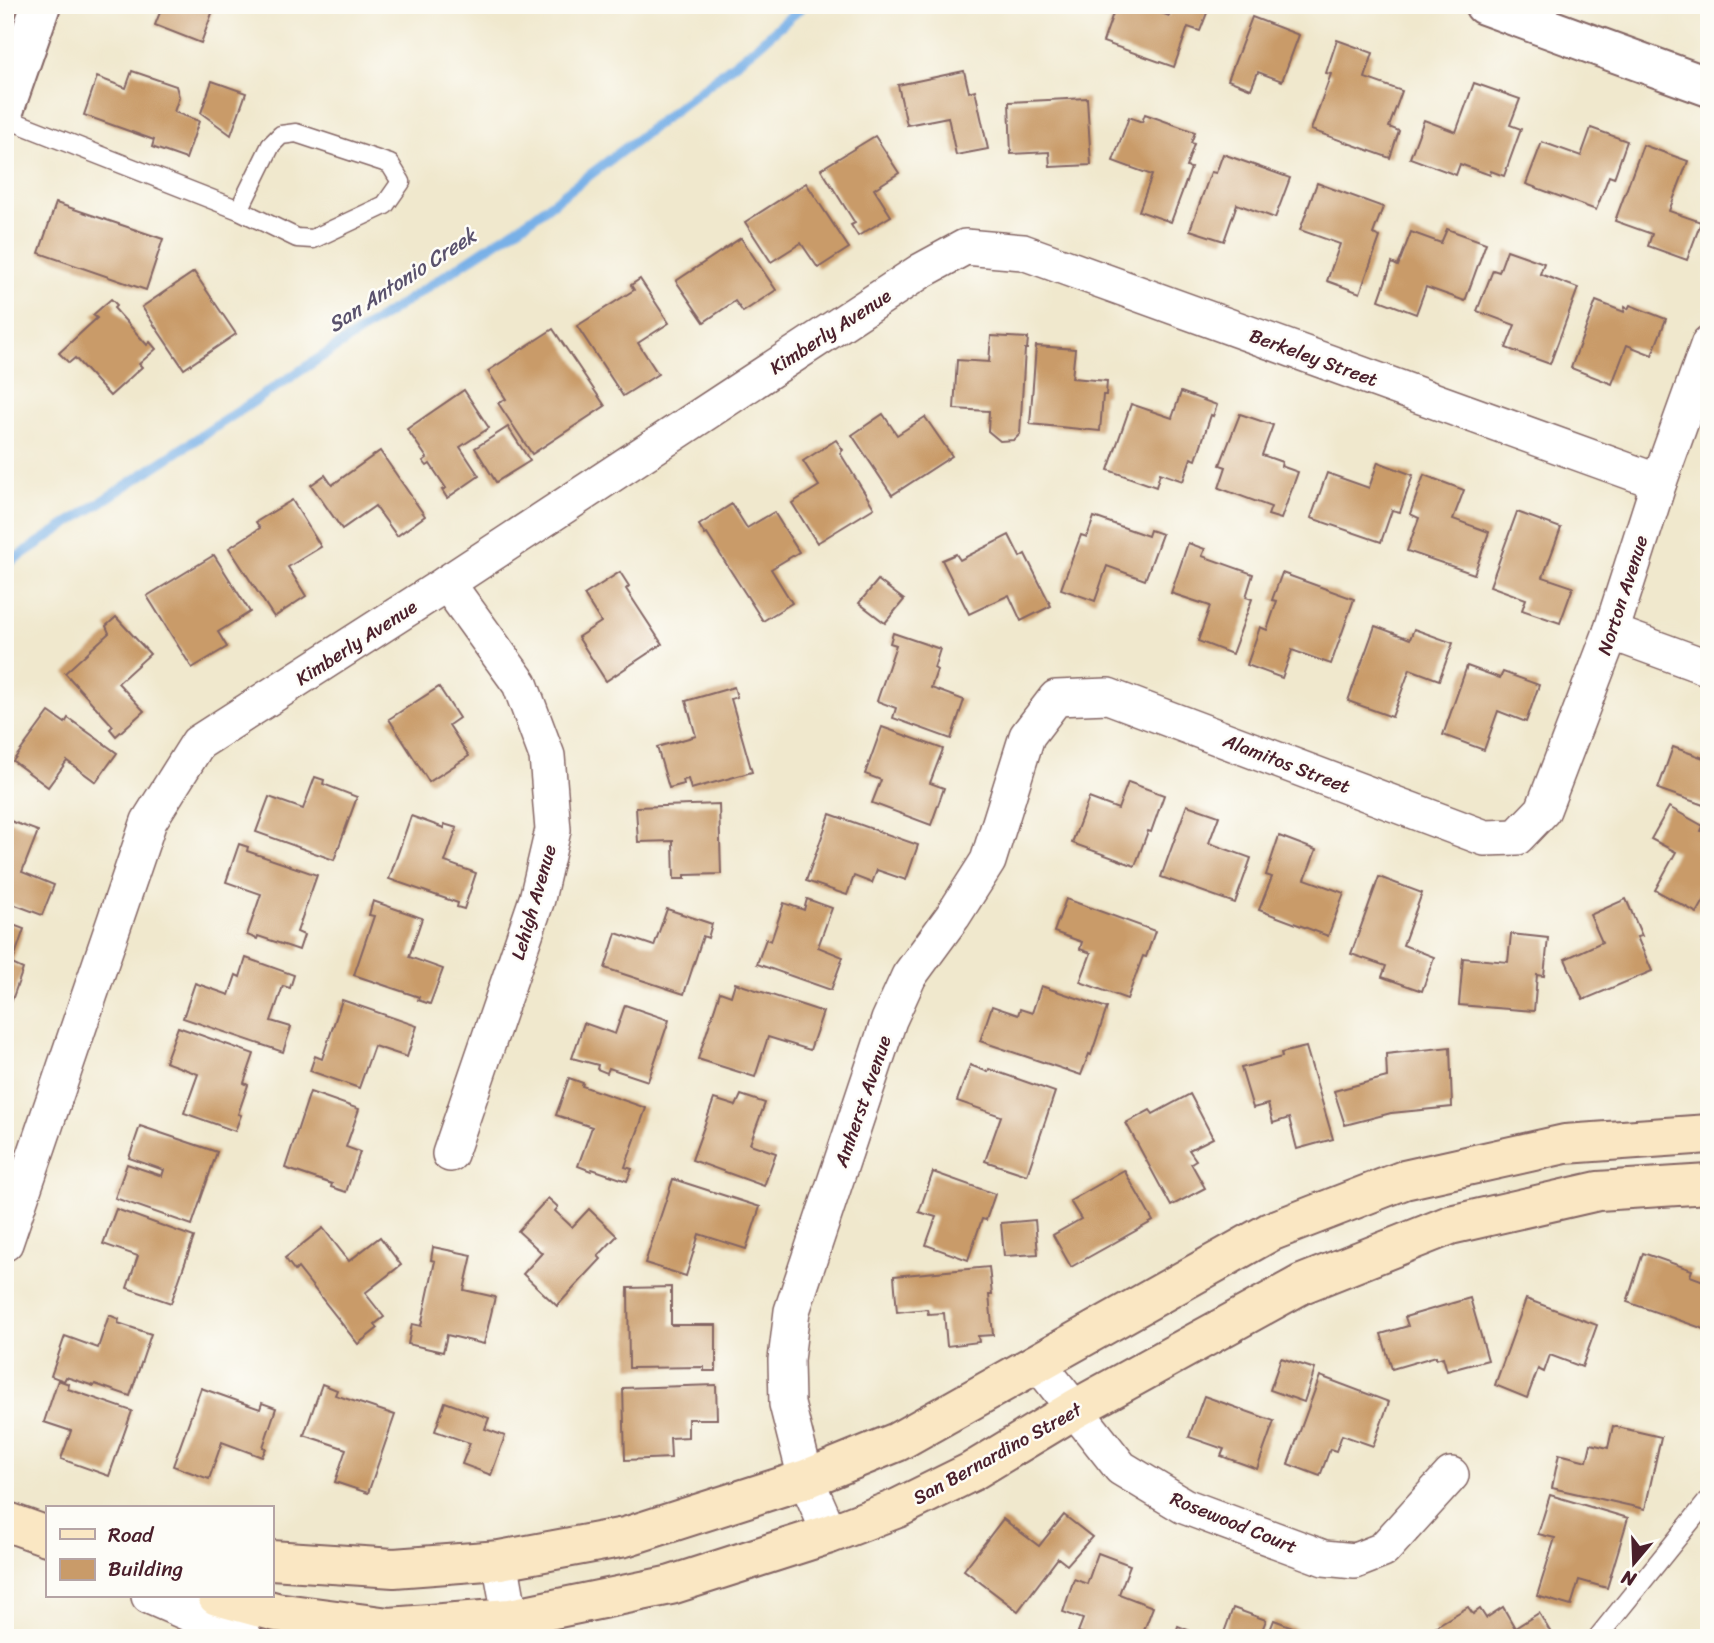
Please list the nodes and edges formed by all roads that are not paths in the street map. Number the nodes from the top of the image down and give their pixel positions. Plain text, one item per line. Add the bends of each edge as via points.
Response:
1 (41, 5) edge
2 (1484, 5) edge
3 (1709, 87) edge
4 (5, 108) edge
5 (5, 118) edge
6 (239, 210) junction
7 (965, 247) joint
8 (1709, 342) edge
9 (1659, 482) junction
10 (447, 583) junction
11 (1611, 632) junction
12 (1709, 668) edge
13 (1056, 698) joint
14 (1517, 837) joint
15 (1709, 1134) edge
16 (450, 1154) dead end
17 (1709, 1184) edge
18 (5, 1243) edge
19 (1038, 1363) junction
20 (1075, 1409) junction
21 (1451, 1475) dead end
22 (806, 1479) junction
23 (1709, 1499) edge
24 (5, 1521) edge
25 (830, 1534) junction
26 (46, 1536) edge
27 (273, 1560) edge
28 (500, 1560) junction
29 (154, 1598) edge
30 (224, 1598) edge
31 (512, 1628) edge
32 (245, 1638) edge
33 (1597, 1638) edge

1 - 4 street
2 - 3 street
5 - 6 lane
6 - 6 lane via 297,238 313,239 385,205 401,182 390,164 296,133 281,135 271,145
7 - 9 street, Berkeley Street via 1023,252
7 - 10 street, Kimberly Avenue via 921,271
8 - 9 street, Norton Avenue
9 - 11 street, Norton Avenue
10 - 16 street, Lehigh Avenue via 520,684 547,756 554,830 537,899
10 - 18 street, Kimberly Avenue via 198,743 149,821
11 - 12 street
11 - 14 street, Norton Avenue via 1543,810
13 - 14 street, Alamitos Street via 1108,696 1485,838
13 - 22 street, Amherst Avenue via 1027,736 988,861 909,976 889,1020 792,1311 787,1404
15 - 19 main road via 1565,1144 1404,1180 1270,1232
17 - 20 main road, San Bernardino Street via 1598,1191 1450,1225 1302,1284
19 - 20 street, Rosewood Court
19 - 22 main road via 897,1442
20 - 21 street, Rosewood Court via 1121,1468 1184,1506 1324,1558 1355,1561 1383,1550
20 - 25 main road, San Bernardino Street via 971,1472 898,1508
22 - 25 street, Amherst Avenue
22 - 28 main road via 625,1537
23 - 33 lane
24 - 26 main road
25 - 31 main road, San Bernardino Street via 671,1585
27 - 28 main road via 394,1567
28 - 31 street
29 - 32 street
30 - 31 main road, San Bernardino Street via 276,1612 389,1628

